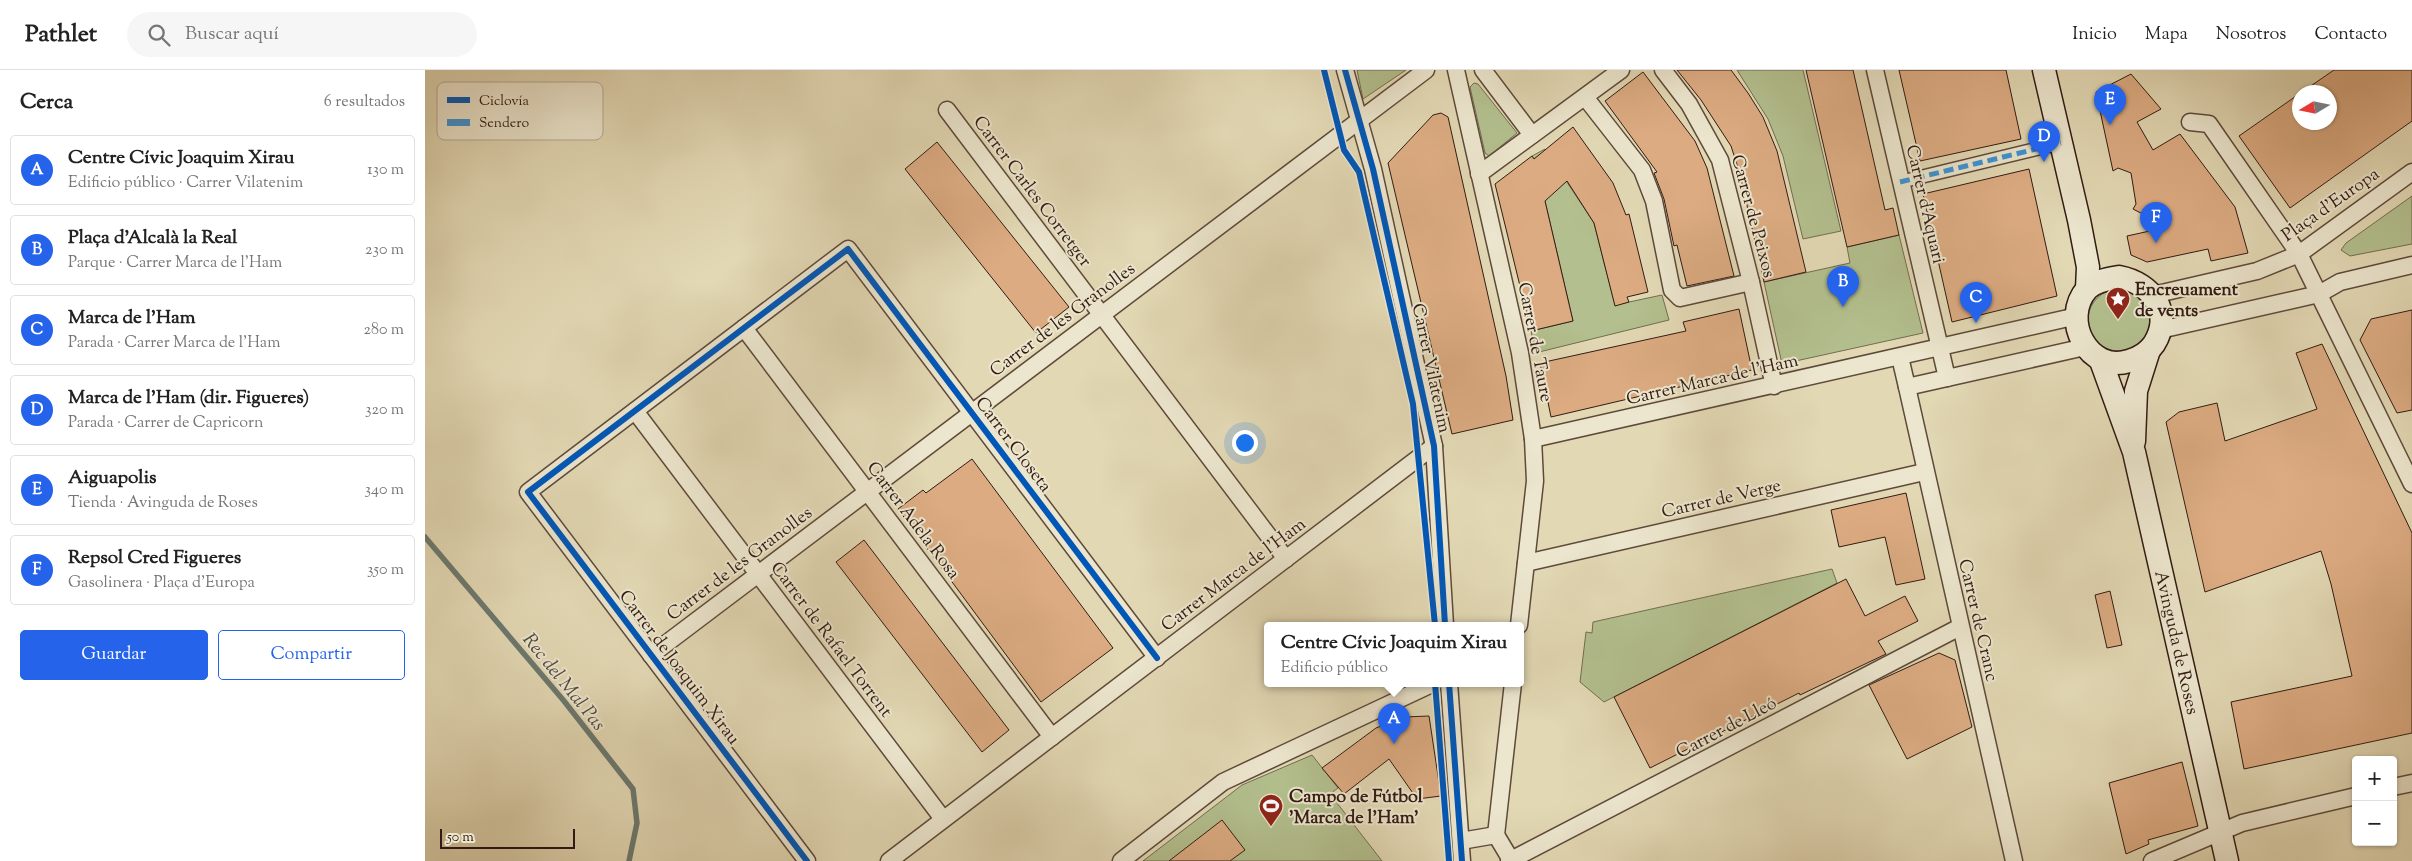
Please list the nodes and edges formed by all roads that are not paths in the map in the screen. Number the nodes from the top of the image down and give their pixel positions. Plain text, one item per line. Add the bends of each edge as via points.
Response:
1 (1345, 70) edge
2 (1426, 70) edge
3 (1456, 70) edge
4 (1483, 70) edge
5 (1621, 70) edge
6 (1663, 70) edge
7 (1875, 70) edge
8 (2044, 70) edge
9 (1585, 98) junction
10 (947, 110) dead end
11 (1358, 122) junction
12 (2190, 122) dead end
13 (1532, 135) junction
14 (2061, 143) junction
15 (2412, 172) edge
16 (1479, 174) junction
17 (1900, 182) junction
18 (2079, 220) junction
19 (2299, 254) junction
20 (2412, 265) edge
21 (2119, 277) junction
22 (1751, 282) junction
23 (2087, 289) junction
24 (2319, 294) junction
25 (2153, 295) junction
26 (1101, 314) junction
27 (2077, 316) junction
28 (744, 328) junction
29 (2160, 330) junction
30 (1940, 347) junction
31 (2149, 350) junction
32 (2093, 354) junction
33 (1900, 357) junction
34 (1947, 378) junction
35 (1774, 386) junction
36 (1907, 387) junction
37 (635, 411) junction
38 (971, 412) junction
39 (1533, 439) junction
40 (1434, 446) junction
41 (2134, 452) junction
42 (1924, 472) junction
43 (2412, 484) edge
44 (867, 491) junction
45 (1286, 559) junction
46 (1526, 563) junction
47 (758, 574) junction
48 (1445, 622) edge
49 (1519, 622) edge
50 (1960, 627) junction
51 (651, 655) junction
52 (1157, 658) junction
53 (1425, 687) edge
54 (1449, 687) edge
55 (1513, 687) edge
56 (1052, 737) junction
57 (2412, 783) edge
58 (2397, 787) edge
59 (2352, 797) edge
60 (943, 820) junction
61 (2221, 833) junction
62 (1496, 835) junction
63 (1461, 841) junction
64 (807, 861) edge
65 (889, 861) edge
66 (1121, 861) edge
67 (1462, 861) edge
68 (1510, 861) edge
69 (2014, 861) edge
70 (2152, 861) edge
71 (2227, 861) edge

1 - 11 street, Carrer Vilatenim
2 - 11 street, Carrer de les Granolles
3 - 16 street, Carrer de Taure
4 - 13 street
5 - 9 street
6 - 22 street, Carrer de Peixos via 1694,112 1720,160
7 - 17 street, Carrer d'Aquari
8 - 14 main road
9 - 13 street
9 - 22 street via 1642,170 1654,201 1672,290 1681,298
10 - 26 street, Carrer Carles Corretger
11 - 26 street, Carrer de les Granolles
11 - 40 street, Carrer Vilatenim via 1375,179
12 - 19 street via 2209,124
13 - 16 street
14 - 17 street
14 - 18 main road
15 - 19 street, Plaça d'Europa
16 - 39 street, Carrer de Taure via 1520,353
17 - 30 street, Carrer d'Aquari
18 - 21 main road via 2102,262
18 - 23 main road via 2088,267
19 - 24 street
19 - 25 street, Plaça d'Europa via 2257,271
20 - 24 street via 2340,282
21 - 23 main road via 2102,280
21 - 25 main road via 2133,280
22 - 35 street, Carrer de Peixos
23 - 27 main road
24 - 29 street
24 - 43 street
25 - 29 main road via 2160,310
26 - 38 street, Carrer de les Granolles
26 - 45 street, Carrer Carles Corretger
27 - 30 street, Carrer Marca de l'Ham
27 - 32 main road via 2077,325
28 - 37 street
28 - 38 street, Carrer Closeta via 848,249
28 - 44 street, Carrer Adela Rosa
29 - 31 main road
30 - 33 street, Carrer Marca de l'Ham
30 - 34 street
31 - 32 main road via 2137,358 2113,364
31 - 41 main road, Avinguda de Roses via 2137,391
32 - 34 street
32 - 41 main road, Avinguda de Roses
33 - 35 street, Carrer Marca de l'Ham
33 - 36 street
34 - 36 street
35 - 39 street, Carrer Marca de l'Ham
36 - 42 street, Carrer de Cranc
37 - 47 street, Carrer de Rafael Torrent
37 - 51 street, Carrer de Joaquim Xirau via 528,492
38 - 44 street, Carrer de les Granolles
38 - 52 street, Carrer Closeta
39 - 46 street, Carrer de Taure via 1535,481
40 - 45 street, Carrer Marca de l'Ham
40 - 48 street, Carrer Vilatenim
41 - 61 main road, Avinguda de Roses
42 - 46 street, Carrer de Verge
42 - 50 street, Carrer de Cranc
44 - 47 street, Carrer de les Granolles
44 - 56 street, Carrer Adela Rosa
45 - 52 street, Carrer Marca de l'Ham
46 - 49 street, Carrer de Taure
47 - 51 street, Carrer de les Granolles
47 - 60 street, Carrer de Rafael Torrent
50 - 68 street, Carrer de Lleó
50 - 69 street, Carrer de Cranc
51 - 64 street, Carrer de Joaquim Xirau
52 - 56 street, Carrer Marca de l'Ham
53 - 66 street via 1223,782
54 - 63 street
55 - 62 street
56 - 60 street, Carrer Marca de l'Ham
57 - 58 street
59 - 61 street via 2252,820
60 - 65 street, Carrer Marca de l'Ham
61 - 70 street
61 - 71 main road, Avinguda de Roses
62 - 63 street
62 - 68 street
63 - 67 street

